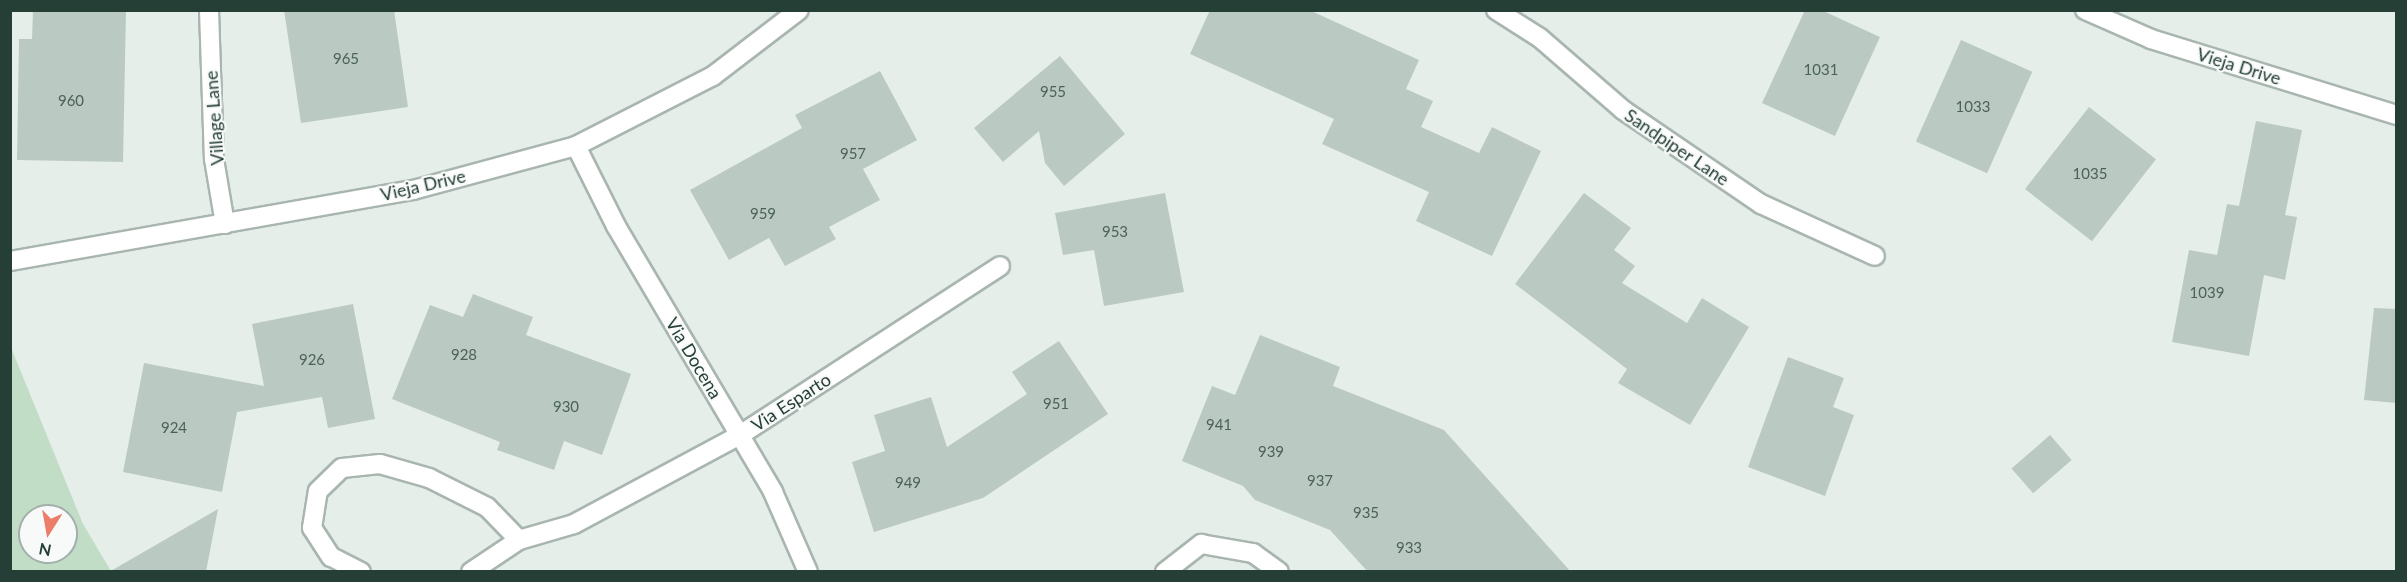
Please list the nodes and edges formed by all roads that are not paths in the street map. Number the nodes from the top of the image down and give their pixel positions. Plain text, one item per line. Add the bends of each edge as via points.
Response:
1 (209, 10) edge
2 (799, 10) edge
3 (1496, 10) edge
4 (2085, 10) edge
5 (2397, 115) edge
6 (576, 146) junction
7 (225, 224) junction
8 (1875, 256) dead end
9 (10, 261) edge
10 (1000, 266) dead end
11 (740, 435) junction
12 (519, 540) junction
13 (361, 572) edge
14 (471, 572) edge
15 (808, 572) edge
16 (1165, 572) edge
17 (1278, 572) edge

1 - 7 street, Village Lane via 214,159
2 - 6 street, Vieja Drive via 713,76
3 - 8 street, Sandpiper Lane via 1540,38 1623,110 1761,204
4 - 5 street, Vieja Drive via 2151,39
6 - 7 street, Vieja Drive via 413,190
6 - 11 street, Via Docena via 616,226
7 - 9 street, Vieja Drive
10 - 11 street, Via Esparto
11 - 12 street, Via Esparto via 574,524
11 - 15 street, Via Docena via 773,492
12 - 13 street via 487,507 429,478 380,464 342,468 318,491 312,528 331,557
12 - 14 street, Via Esparto
16 - 17 street via 1201,544 1253,553

